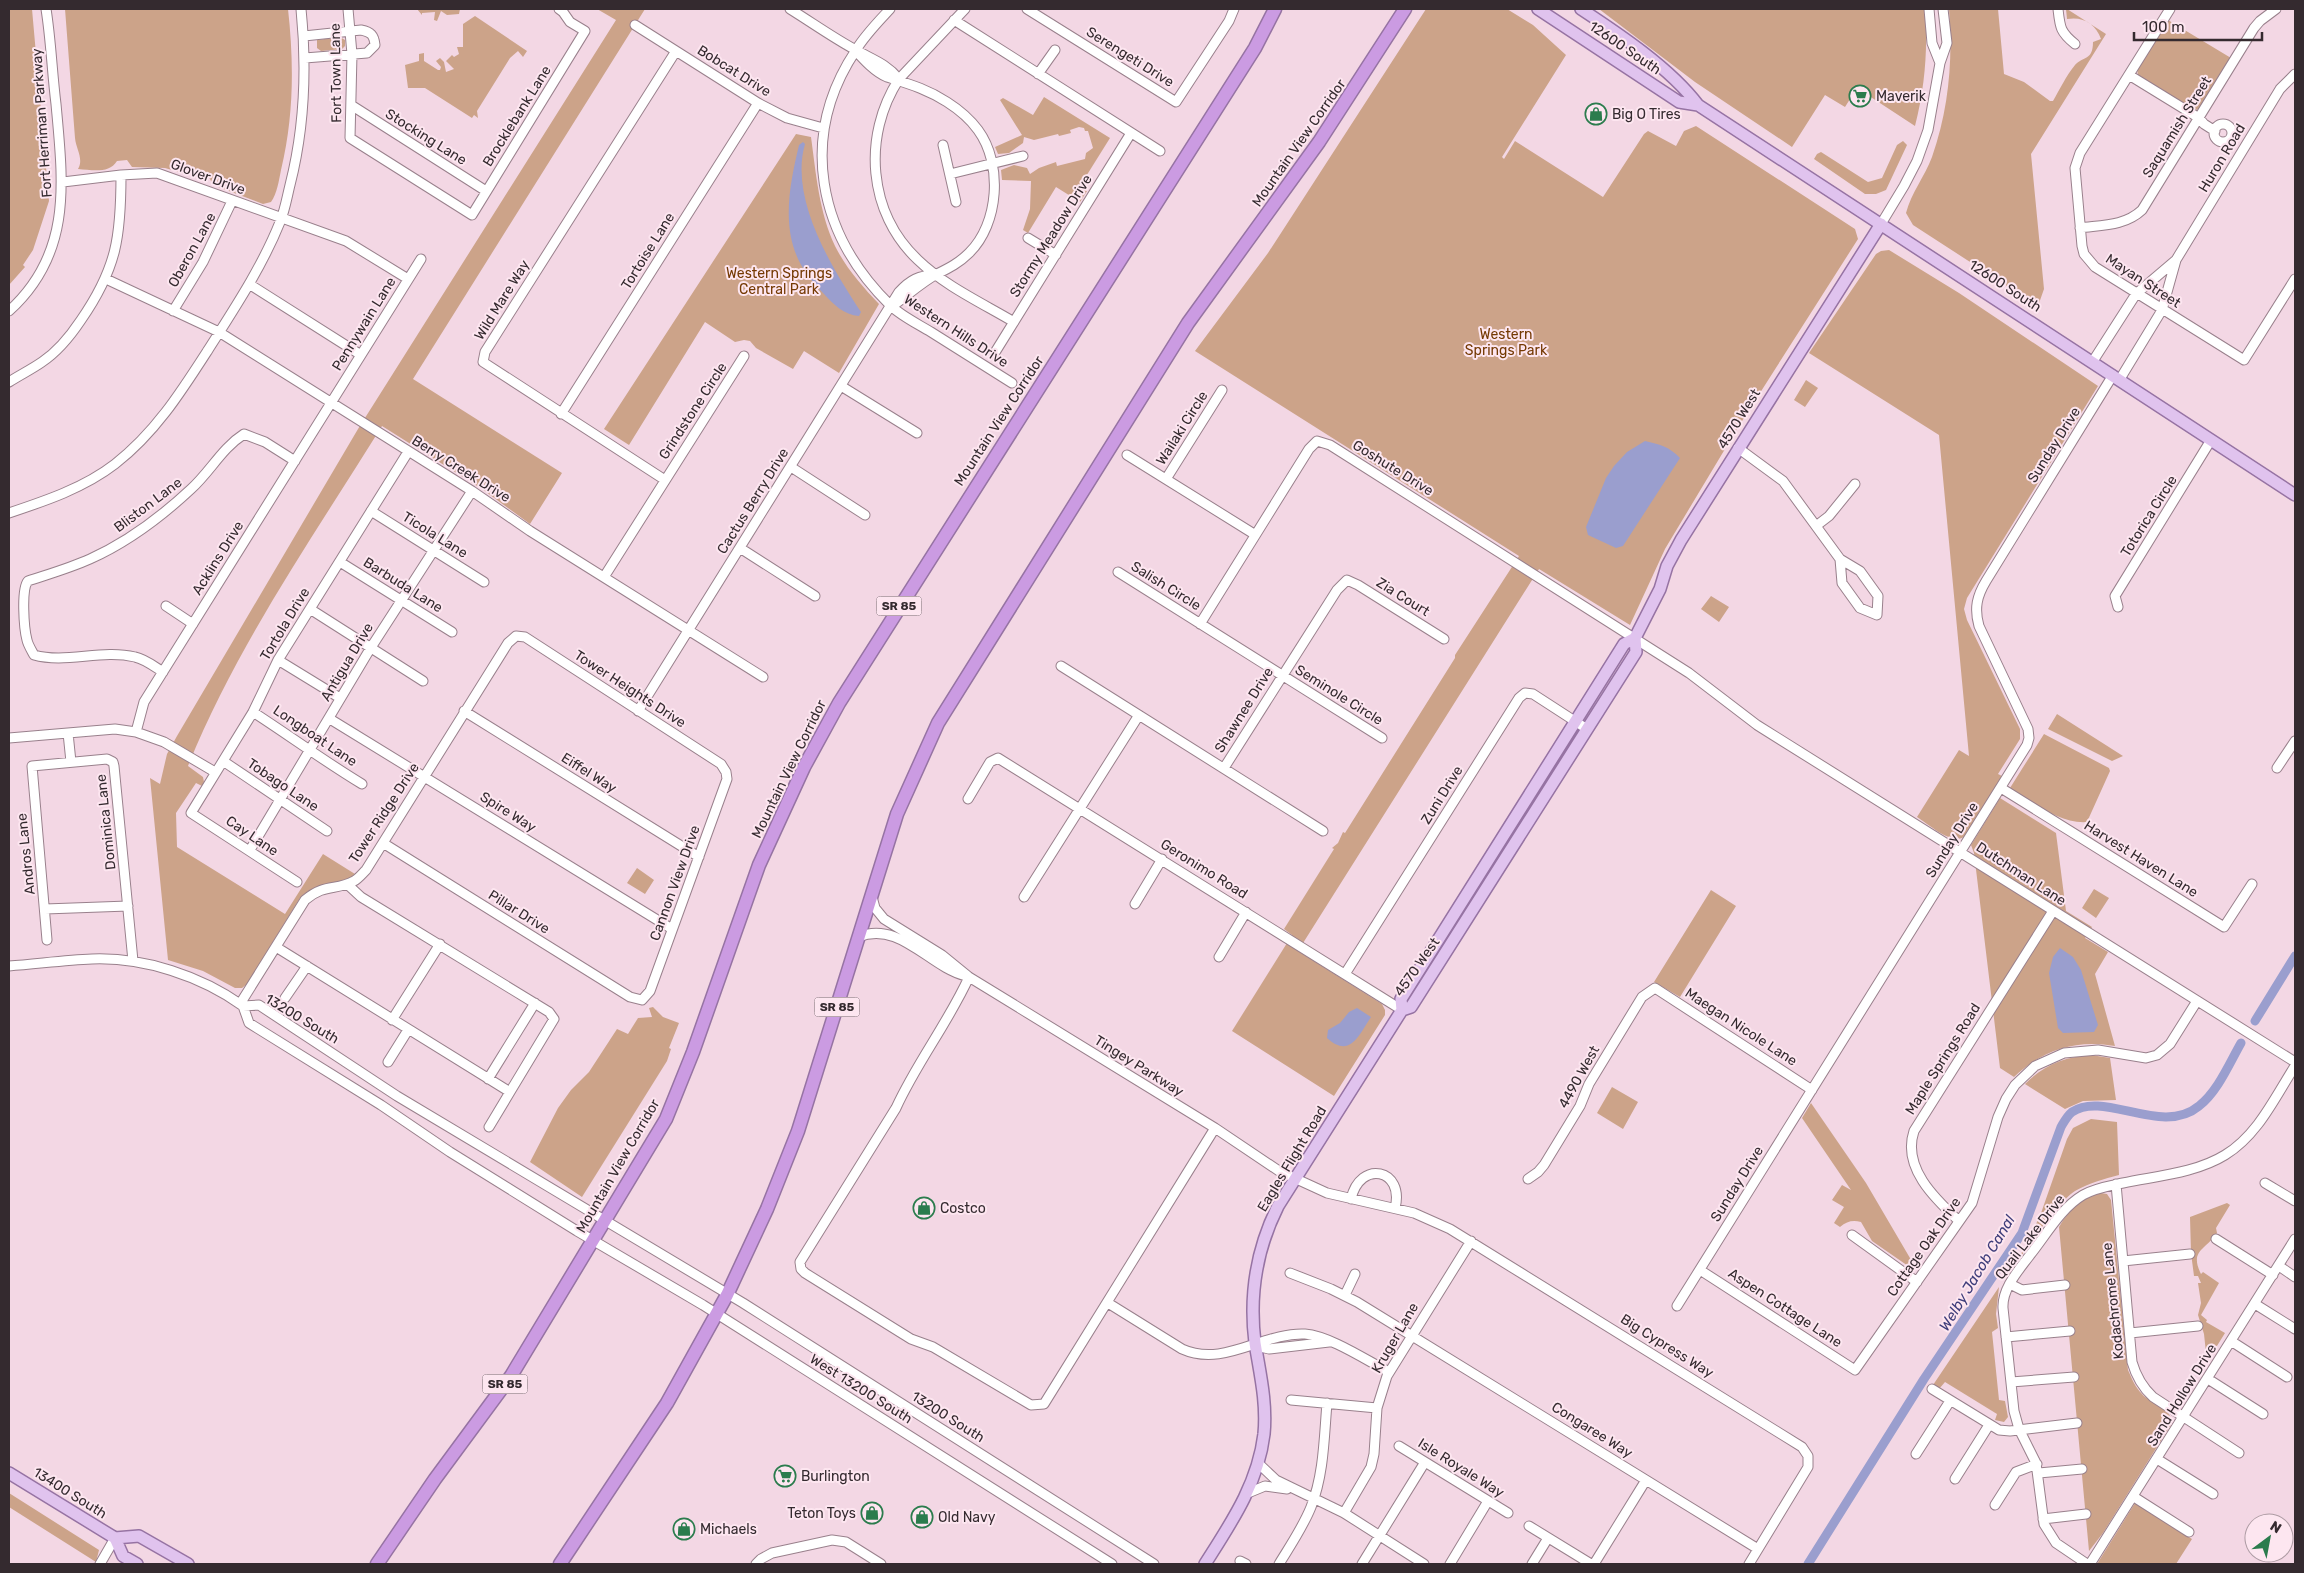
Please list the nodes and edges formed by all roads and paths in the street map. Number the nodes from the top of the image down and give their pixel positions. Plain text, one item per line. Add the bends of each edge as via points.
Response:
1 (46, 9) edge
2 (301, 9) edge
3 (348, 9) edge
4 (559, 9) edge
5 (790, 9) edge
6 (890, 9) edge
7 (965, 9) edge
8 (1027, 9) edge
9 (1234, 9) edge
10 (1275, 9) edge
11 (1405, 9) edge
12 (1538, 9) edge
13 (1581, 9) edge
14 (1929, 9) edge
15 (1943, 9) edge
16 (2058, 9) edge
17 (2170, 9) edge
18 (2276, 9) edge
19 (954, 20) junction
20 (635, 25) dead end
21 (350, 31) junction
22 (304, 36) junction
23 (2075, 44) dead end
24 (855, 50) junction
25 (1055, 50) dead end
26 (676, 51) junction
27 (352, 54) junction
28 (305, 58) junction
29 (1940, 63) junction
30 (1038, 74) junction
31 (2295, 74) edge
32 (2129, 75) junction
33 (899, 79) junction
34 (758, 103) junction
35 (351, 105) junction
36 (1698, 105) junction
37 (2199, 118) junction
38 (824, 128) junction
39 (2217, 129) junction
40 (1131, 133) junction
41 (2230, 138) junction
42 (943, 145) dead end
43 (2245, 146) junction
44 (1160, 151) dead end
45 (1023, 156) dead end
46 (992, 164) junction
47 (950, 174) junction
48 (120, 175) junction
49 (63, 182) junction
50 (486, 191) junction
51 (232, 201) junction
52 (956, 202) dead end
53 (472, 215) joint
54 (281, 220) junction
55 (1881, 224) junction
56 (2080, 228) junction
57 (1028, 238) dead end
58 (1056, 255) junction
59 (421, 259) dead end
60 (2176, 260) junction
61 (936, 275) junction
62 (106, 279) junction
63 (408, 279) junction
64 (2294, 282) edge
65 (249, 284) junction
66 (2136, 294) junction
67 (892, 306) junction
68 (2162, 310) junction
69 (9, 311) edge
70 (173, 311) junction
71 (1014, 322) junction
72 (219, 332) junction
73 (994, 354) dead end
74 (361, 355) junction
75 (744, 356) dead end
76 (2093, 361) junction
77 (2116, 377) junction
78 (9, 382) edge
79 (1012, 383) dead end
80 (841, 386) junction
81 (1222, 390) dead end
82 (330, 403) junction
83 (561, 414) junction
84 (917, 433) dead end
85 (2211, 440) junction
86 (1738, 448) junction
87 (408, 452) junction
88 (1127, 455) dead end
89 (294, 461) junction
90 (790, 468) junction
91 (1166, 479) junction
92 (665, 480) junction
93 (1855, 484) dead end
94 (472, 491) junction
95 (2295, 495) edge
96 (371, 511) junction
97 (9, 513) edge
98 (865, 515) dead end
99 (1816, 526) junction
100 (1254, 534) junction
101 (740, 548) junction
102 (434, 550) junction
103 (1840, 559) junction
104 (340, 562) junction
105 (1118, 572) dead end
106 (604, 578) junction
107 (1347, 580) joint
108 (484, 582) dead end
109 (815, 596) dead end
110 (402, 601) junction
111 (166, 606) dead end
112 (2118, 607) dead end
113 (310, 609) junction
114 (193, 624) junction
115 (1200, 624) junction
116 (688, 629) junction
117 (452, 632) dead end
118 (516, 636) joint
119 (1635, 638) junction
120 (1444, 639) dead end
121 (370, 649) junction
122 (278, 660) junction
123 (1061, 666) dead end
124 (163, 672) junction
125 (1282, 676) junction
126 (762, 677) dead end
127 (423, 681) dead end
128 (340, 698) junction
129 (464, 711) junction
130 (638, 711) junction
131 (253, 712) junction
132 (1139, 715) junction
133 (330, 719) junction
134 (1575, 722) junction
135 (1587, 729) junction
136 (136, 732) junction
137 (68, 733) junction
138 (9, 738) edge
139 (1382, 738) dead end
140 (2295, 741) edge
141 (311, 750) junction
142 (223, 761) junction
143 (71, 762) junction
144 (32, 766) joint
145 (1224, 768) junction
146 (2277, 768) dead end
147 (215, 772) junction
148 (726, 772) joint
149 (424, 776) junction
150 (362, 784) dead end
151 (2001, 788) junction
152 (968, 799) dead end
153 (280, 800) junction
154 (1080, 808) junction
155 (191, 813) joint
156 (327, 831) dead end
157 (1323, 831) dead end
158 (383, 843) junction
159 (250, 850) junction
160 (1961, 851) junction
161 (699, 857) junction
162 (1162, 859) junction
163 (297, 882) dead end
164 (347, 884) junction
165 (2252, 884) dead end
166 (871, 893) junction
167 (1024, 896) dead end
168 (1135, 904) dead end
169 (128, 906) junction
170 (46, 909) junction
171 (2053, 911) junction
172 (1246, 912) junction
173 (672, 929) junction
174 (858, 937) junction
175 (47, 940) dead end
176 (440, 944) junction
177 (276, 947) junction
178 (1219, 957) dead end
179 (133, 961) junction
180 (9, 966) edge
181 (307, 966) junction
182 (1345, 974) junction
183 (968, 977) junction
184 (1655, 988) joint
185 (286, 998) dead end
186 (642, 1000) joint
187 (2197, 1001) junction
188 (535, 1002) junction
189 (241, 1005) junction
190 (1402, 1010) junction
191 (392, 1020) junction
192 (408, 1030) junction
193 (339, 1058) junction
194 (388, 1062) dead end
195 (2295, 1064) edge
196 (329, 1073) junction
197 (488, 1079) junction
198 (1812, 1090) junction
199 (510, 1092) junction
200 (489, 1127) dead end
201 (1215, 1128) junction
202 (1295, 1179) junction
203 (1528, 1179) dead end
204 (2265, 1182) dead end
205 (2116, 1184) junction
206 (1352, 1199) junction
207 (2295, 1202) edge
208 (1395, 1208) junction
209 (1960, 1221) junction
210 (605, 1222) junction
211 (1852, 1235) dead end
212 (2216, 1239) dead end
213 (2295, 1239) edge
214 (593, 1240) junction
215 (1471, 1241) junction
216 (2190, 1254) dead end
217 (2123, 1261) junction
218 (2279, 1266) junction
219 (1700, 1270) junction
220 (1290, 1273) dead end
221 (1355, 1274) dead end
222 (2273, 1275) junction
223 (2295, 1277) edge
224 (1917, 1282) junction
225 (2010, 1284) junction
226 (2065, 1285) dead end
227 (726, 1295) junction
228 (1345, 1295) junction
229 (1108, 1303) junction
230 (2255, 1304) junction
231 (1677, 1306) dead end
232 (716, 1314) junction
233 (2198, 1326) dead end
234 (2295, 1329) edge
235 (2070, 1331) dead end
236 (2130, 1333) junction
237 (1411, 1335) junction
238 (2006, 1337) junction
239 (2231, 1341) junction
240 (1256, 1346) junction
241 (1855, 1370) joint
242 (1389, 1372) junction
243 (2074, 1377) dead end
244 (2287, 1377) dead end
245 (2208, 1379) junction
246 (2011, 1382) junction
247 (1932, 1390) dead end
248 (1291, 1400) dead end
249 (1950, 1401) junction
250 (1327, 1403) junction
251 (1377, 1408) junction
252 (2264, 1414) dead end
253 (2184, 1418) junction
254 (2077, 1423) dead end
255 (1989, 1425) junction
256 (2019, 1429) junction
257 (1399, 1446) dead end
258 (2239, 1453) dead end
259 (1916, 1454) dead end
260 (2158, 1459) junction
261 (1425, 1462) junction
262 (1258, 1463) junction
263 (2038, 1469) junction
264 (2082, 1469) dead end
265 (9, 1473) edge
266 (1955, 1479) dead end
267 (1646, 1480) junction
268 (1295, 1490) junction
269 (1248, 1493) junction
270 (2213, 1494) dead end
271 (2134, 1497) junction
272 (1314, 1498) junction
273 (1488, 1501) junction
274 (1995, 1505) dead end
275 (1344, 1513) junction
276 (1508, 1513) dead end
277 (2086, 1514) dead end
278 (2043, 1519) junction
279 (1529, 1526) dead end
280 (2189, 1532) dead end
281 (1380, 1536) junction
282 (115, 1538) junction
283 (1548, 1538) junction
284 (1758, 1549) junction
285 (100, 1564) edge
286 (137, 1564) edge
287 (188, 1564) edge
288 (378, 1564) edge
289 (560, 1564) edge
290 (756, 1564) edge
291 (881, 1564) edge
292 (1112, 1564) edge
293 (1154, 1564) edge
294 (1204, 1564) edge
295 (1279, 1564) edge
296 (1362, 1564) edge
297 (1424, 1564) edge
298 (1450, 1564) edge
299 (1532, 1564) edge
300 (1593, 1564) edge
301 (1749, 1564) edge
302 (2089, 1564) edge

1 - 49 street, Fort Herriman Parkway
2 - 22 street
3 - 21 street, Fort Town Lane
4 - 50 street, Brocklebank Lane via 585,32
5 - 24 street
6 - 24 street, Western Hills Drive
7 - 19 street
8 - 9 street, Serengeti Drive via 1176,102
10 - 210 highway, Mountain View Corridor / SR 85 via 1250,56 838,703 804,767 759,865 678,1092
11 - 166 highway, Mountain View Corridor / SR 85 via 1319,142 1188,323 956,692 916,769 897,814
12 - 36 main road, 12600 South via 1678,102
13 - 36 main road, 12600 South via 1613,30 1685,88
14 - 29 street via 1932,43
15 - 29 street via 1947,43
16 - 23 street via 2064,35
17 - 32 street, Mayan Street
18 - 37 street, Saquamish Street via 2254,28
19 - 30 street
19 - 33 street
20 - 26 street, Bobcat Drive
21 - 22 street
21 - 27 street, Fort Town Lane
21 - 27 street via 368,31 375,40 375,45 367,53
22 - 28 street
24 - 33 street via 878,60
24 - 38 street, Western Hills Drive via 842,75
25 - 30 street
26 - 34 street, Bobcat Drive
26 - 83 street, Wild Mare Way via 485,352 483,362
27 - 28 street
27 - 35 street, Fort Town Lane
28 - 54 street via 301,140
29 - 55 street via 1928,130 1917,161
30 - 40 street
31 - 43 street, Huron Road via 2280,89
32 - 37 street
32 - 56 street, Mayan Street via 2080,153 2075,168
33 - 46 street via 964,114 978,130
33 - 61 street via 877,134 874,158 876,185 898,236 917,260
34 - 38 street, Bobcat Drive via 787,118
34 - 83 street, Tortoise Lane
35 - 50 street, Stocking Lane
35 - 53 street, Fort Town Lane via 350,138
36 - 55 main road, 12600 South
37 - 39 street via 2206,119
37 - 56 street, Saquamish Street via 2142,210 2123,222
38 - 67 street, Western Hills Drive via 822,178 839,234 860,272
39 - 41 street via 2216,137 2220,141 2226,142
39 - 41 street via 2223,124 2230,128
40 - 44 street
40 - 58 street, Stormy Meadow Drive
41 - 43 street
42 - 47 street
43 - 60 street, Huron Road
45 - 46 street
46 - 47 street
46 - 61 street via 991,214 982,236 969,253
47 - 52 street
48 - 49 street, Glover Drive
48 - 51 street, Glover Drive via 157,173
48 - 62 street via 121,214 117,244
49 - 69 street, Fort Herriman Parkway via 59,221 40,274
50 - 53 street, Brocklebank Lane
51 - 54 street, Glover Drive
51 - 70 street, Oberon Lane via 203,262
54 - 63 street, Glover Drive via 346,241
54 - 65 street
55 - 76 main road, 12600 South
55 - 86 main road, 4570 West
56 - 66 street, Mayan Street via 2082,246 2089,261
57 - 58 street
58 - 71 street, Stormy Meadow Drive
59 - 63 street, Pennywain Lane
60 - 66 street, Huron Road
60 - 68 street, Huron Road
61 - 67 street, Cactus Berry Drive
61 - 71 street
62 - 70 street, Berry Creek Drive
62 - 78 street via 73,332 43,361
63 - 74 street, Pennywain Lane
64 - 68 street, Mayan Street via 2244,360
65 - 72 street
65 - 74 street
66 - 68 street, Mayan Street
66 - 76 street, Huron Road
67 - 79 street, Western Hills Drive
67 - 80 street, Cactus Berry Drive
68 - 77 street, Huron Road
70 - 72 street, Berry Creek Drive
71 - 73 street, Stormy Meadow Drive
72 - 82 street, Berry Creek Drive
72 - 97 street via 161,419 114,465 78,486
74 - 82 street, Pennywain Lane
75 - 92 street, Grindstone Circle
76 - 77 main road, 12600 South
77 - 85 main road, 12600 South
77 - 151 street, Sunday Drive via 1986,581 1976,603 1979,626 2029,733 2023,752
80 - 84 street
80 - 90 street, Cactus Berry Drive
81 - 91 street, Wailaki Circle
82 - 87 street, Berry Creek Drive
82 - 89 street, Acklins Drive
83 - 92 street, Wild Mare Way
85 - 95 main road, 12600 South
85 - 112 street, Totorica Circle via 2115,596
86 - 99 street via 1784,481
86 - 119 main road, 4570 West via 1681,540
87 - 94 street, Berry Creek Drive
87 - 96 street, Tortola Drive
88 - 91 street
89 - 114 street, Acklins Drive
89 - 124 street, Bliston Lane via 265,442 244,434 232,442 194,487 154,521 90,559 26,584 27,640 34,655 48,659 99,654 137,657
90 - 98 street
90 - 101 street, Cactus Berry Drive
91 - 100 street
92 - 106 street
93 - 99 street via 1829,516
94 - 102 street, Antigua Drive
94 - 106 street, Berry Creek Drive
96 - 102 street, Ticola Lane
96 - 104 street, Tortola Drive
99 - 103 street
100 - 115 street, Goshute Drive
100 - 119 street, Goshute Drive via 1308,449 1317,441 1330,445
101 - 109 street
101 - 116 street, Cactus Berry Drive
102 - 108 street, Ticola Lane
102 - 110 street, Antigua Drive
103 - 103 street via 1842,583 1860,608 1877,615 1878,596 1860,570
104 - 110 street, Barbuda Lane
104 - 113 street, Tortola Drive
105 - 115 street, Salish Circle
106 - 116 street, Berry Creek Drive
107 - 120 street, Zia Court
107 - 125 street, Shawnee Drive
110 - 117 street, Barbuda Lane
110 - 121 street, Antigua Drive
111 - 114 street
113 - 121 street
113 - 122 street, Tortola Drive
114 - 124 street, Acklins Drive
115 - 125 street, Salish Circle
116 - 126 street, Berry Creek Drive
116 - 130 street, Cactus Berry Drive
118 - 129 street, Tower Ridge Drive via 508,643
118 - 130 street, Tower Heights Drive via 525,637
119 - 134 main road, 4570 West via 1624,644
119 - 135 main road, 4570 West via 1636,652
119 - 160 street, Dutchman Lane via 1757,725
121 - 127 street
121 - 128 street, Antigua Drive
122 - 128 street
122 - 131 street, Tortola Drive
123 - 132 street, Shawnee Drive
124 - 136 street, Acklins Drive via 144,702
125 - 139 street, Seminole Circle
125 - 145 street, Shawnee Drive
128 - 133 street, Antigua Drive
129 - 149 street, Tower Ridge Drive
129 - 161 street, Eiffel Way
130 - 148 street, Tower Heights Drive via 721,764
131 - 141 street, Longboat Lane
131 - 142 street, Tortola Drive
132 - 145 street, Shawnee Drive
132 - 154 street
133 - 141 street, Antigua Drive
133 - 149 street, Spire Way
134 - 135 street, Zuni Drive
134 - 182 street, Zuni Drive via 1533,694 1525,693 1520,698
134 - 190 main road, 4570 West via 1401,999
135 - 190 main road, 4570 West via 1411,1006
136 - 137 street via 115,729
136 - 147 street via 164,742
137 - 138 street
137 - 143 street
140 - 146 street
141 - 150 street, Longboat Lane
141 - 153 street, Antigua Drive
142 - 147 street, Tortola Drive
142 - 153 street, Tobago Lane
143 - 144 street, Dominica Lane
143 - 169 street, Dominica Lane via 107,759 114,766
144 - 170 street, Andros Lane
145 - 157 street
147 - 155 street, Tortola Drive
148 - 161 street, Cannon View Drive via 727,779
149 - 158 street, Tower Ridge Drive
149 - 173 street, Spire Way
151 - 160 street, Sunday Drive
151 - 165 street, Harvest Haven Lane via 2224,927
152 - 154 street, Geronimo Road via 990,762 998,758
153 - 156 street, Tobago Lane
153 - 159 street, Antigua Drive
154 - 162 street, Geronimo Road
154 - 167 street
155 - 159 street, Cay Lane
158 - 164 street, Tower Ridge Drive via 366,870
158 - 186 street, Pillar Drive via 630,996
159 - 163 street, Cay Lane
160 - 171 street, Dutchman Lane
160 - 198 street, Sunday Drive
161 - 173 street, Cannon View Drive
162 - 168 street
162 - 172 street, Geronimo Road
164 - 176 street via 361,897
164 - 177 street, Tower Ridge Drive via 316,891 305,900
166 - 174 highway, Mountain View Corridor / SR 85
166 - 183 street, Tingey Parkway via 880,916 942,955
169 - 170 street
169 - 179 street, Dominica Lane
170 - 175 street, Andros Lane
171 - 187 street, Dutchman Lane
171 - 209 street, Maple Springs Road via 1914,1131 1910,1143 1914,1166 1936,1199
172 - 178 street
172 - 182 street, Geronimo Road
173 - 186 street, Cannon View Drive via 650,991
174 - 183 street, Tingey Parkway via 875,933 894,936
174 - 227 highway, Mountain View Corridor / SR 85 via 798,1131 767,1209
176 - 188 street
176 - 191 street
177 - 181 street
177 - 189 street, Tower Ridge Drive
179 - 180 street via 93,959
179 - 189 street via 188,977
181 - 185 street
181 - 191 street
182 - 190 street, Geronimo Road
183 - 201 street, Tingey Parkway
183 - 229 street via 952,1012 906,1085 896,1108 801,1260 801,1269 911,1339 933,1347 1034,1406 1041,1406 1048,1400
184 - 198 street, Maegan Nicole Lane
184 - 203 street, 4490 West via 1642,997 1544,1164
187 - 195 street, Dutchman Lane
187 - 209 street, Cottage Oak Drive via 2170,1044 2157,1054 2146,1058 2098,1050 2064,1053 2035,1066 2023,1077 2006,1099 1998,1117 1972,1203
188 - 197 street
188 - 199 street via 554,1019
189 - 193 street, 13200 South via 259,1005
189 - 196 street, 13200 South via 249,1023
190 - 202 main road, Eagles Flight Road
191 - 192 street
192 - 194 street
192 - 197 street
193 - 196 street
193 - 210 street, 13200 South
195 - 205 street, Quail Lake Drive via 2256,1126 2227,1154 2203,1165
196 - 214 street, 13200 South
197 - 199 street
198 - 219 street, Sunday Drive
199 - 200 street
201 - 202 street, Tingey Parkway
201 - 229 street
202 - 206 street, Big Cypress Way via 1327,1193
202 - 240 main road, Eagles Flight Road via 1270,1223 1256,1266 1252,1303
204 - 207 street
205 - 217 street, Kodachrome Lane
205 - 225 street, Quail Lake Drive via 2090,1191 2069,1206
206 - 208 street, Big Cypress Way
206 - 208 street via 1361,1178 1380,1174 1395,1186 1398,1196
208 - 215 street, Big Cypress Way via 1434,1221
209 - 224 street, Cottage Oak Drive
210 - 214 highway, Mountain View Corridor / SR 85
210 - 227 street
211 - 224 street
212 - 222 street
213 - 218 street, Sand Hollow Drive
214 - 232 street, West 13200 South
214 - 288 highway, Mountain View Corridor / SR 85 via 511,1376 430,1486
215 - 237 street, Kruger Lane
215 - 284 street, Big Cypress Way via 1805,1449 1808,1468
216 - 217 street
217 - 236 street, Kodachrome Lane
218 - 222 street, Sand Hollow Drive
218 - 223 street
219 - 231 street, Sunday Drive
219 - 241 street, Aspen Cottage Lane
220 - 228 street, Congaree Way
221 - 228 street
222 - 230 street, Sand Hollow Drive
224 - 241 street, Cottage Oak Drive
225 - 226 street via 2022,1290
225 - 238 street, Quail Lake Drive via 2003,1298
227 - 232 highway, Mountain View Corridor / SR 85
227 - 293 street, 13200 South
228 - 237 street, Congaree Way
229 - 240 street via 1193,1353 1213,1355
230 - 234 street
230 - 239 street, Sand Hollow Drive
232 - 289 highway, Mountain View Corridor / SR 85 via 667,1403
232 - 292 street, West 13200 South
233 - 236 street
235 - 238 street
236 - 253 street, Kodachrome Lane via 2132,1362 2140,1381 2153,1397
237 - 242 street, Kruger Lane
237 - 267 street, Congaree Way
238 - 246 street, Quail Lake Drive
239 - 244 street
239 - 245 street, Sand Hollow Drive
240 - 242 street via 1273,1338 1314,1335
240 - 262 main road, Eagles Flight Road via 1264,1404 1264,1433
242 - 251 street, Kruger Lane
243 - 246 street
245 - 252 street
245 - 253 street, Sand Hollow Drive
246 - 256 street, Quail Lake Drive
247 - 249 street
248 - 250 street
249 - 255 street
249 - 259 street
250 - 251 street
250 - 272 street
251 - 275 street, Kruger Lane via 1371,1466
253 - 258 street, Kodachrome Lane
253 - 260 street, Sand Hollow Drive
254 - 256 street
255 - 256 street via 2003,1431
255 - 266 street
256 - 263 street, Quail Lake Drive
257 - 261 street, Isle Royale Way
260 - 270 street
260 - 271 street, Sand Hollow Drive
261 - 273 street, Isle Royale Way
261 - 281 street
262 - 268 street via 1272,1477
262 - 269 main road, Eagles Flight Road
263 - 264 street
263 - 274 street via 2016,1472
263 - 278 street, Quail Lake Drive
265 - 282 main road, 13400 South
267 - 284 street, Congaree Way
267 - 300 street
268 - 269 street via 1265,1486
268 - 272 street
269 - 294 main road, Eagles Flight Road
271 - 280 street
271 - 302 street, Sand Hollow Drive
272 - 275 street
272 - 295 street
273 - 276 street, Isle Royale Way
273 - 298 street
275 - 281 street
277 - 278 street
278 - 302 street, Quail Lake Drive via 2056,1544
279 - 283 street
281 - 296 street
281 - 297 street
282 - 285 street
282 - 286 main road, 13400 South via 123,1556
282 - 287 main road via 139,1536
283 - 299 street
283 - 300 street
284 - 301 street, Big Cypress Way
290 - 291 street via 772,1553 832,1540 846,1542

